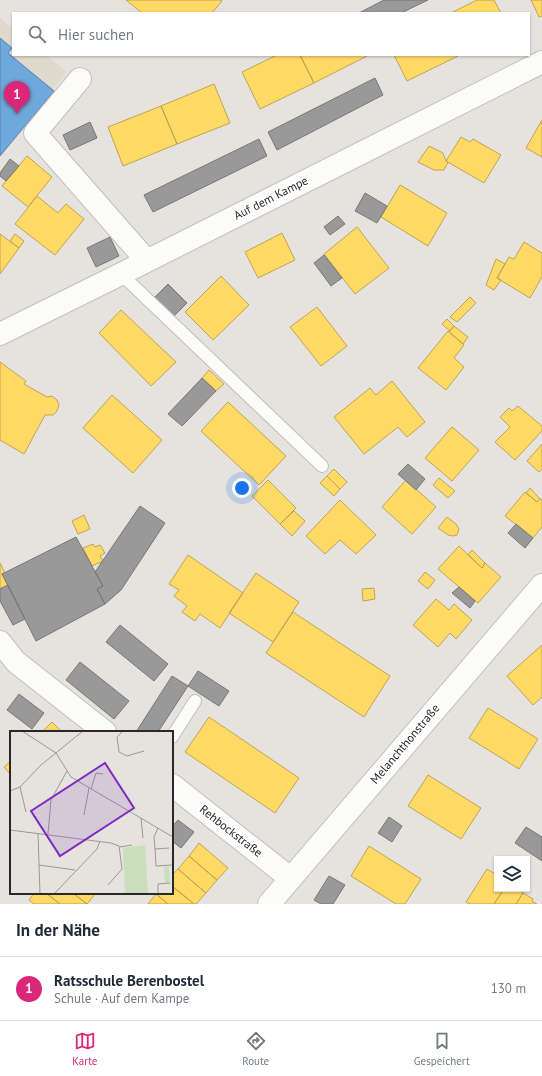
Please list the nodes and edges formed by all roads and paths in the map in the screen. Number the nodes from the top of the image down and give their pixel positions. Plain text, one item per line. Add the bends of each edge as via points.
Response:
1 (542, 62) edge
2 (80, 79) dead end
3 (147, 260) junction
4 (121, 274) junction
5 (0, 334) edge
6 (322, 466) dead end
7 (542, 585) edge
8 (0, 642) edge
9 (195, 701) dead end
10 (104, 731) edge
11 (173, 735) edge
12 (173, 786) edge
13 (290, 878) junction
14 (269, 904) edge

1 - 3 street, Auf dem Kampe
2 - 3 street via 35,134
3 - 4 street, Auf dem Kampe
4 - 5 street, Auf dem Kampe
4 - 6 lane
7 - 13 street, Melanchthonstraße
8 - 10 street via 16,662
9 - 11 lane
12 - 13 street, Rehbockstraße
13 - 14 street, Melanchthonstraße

